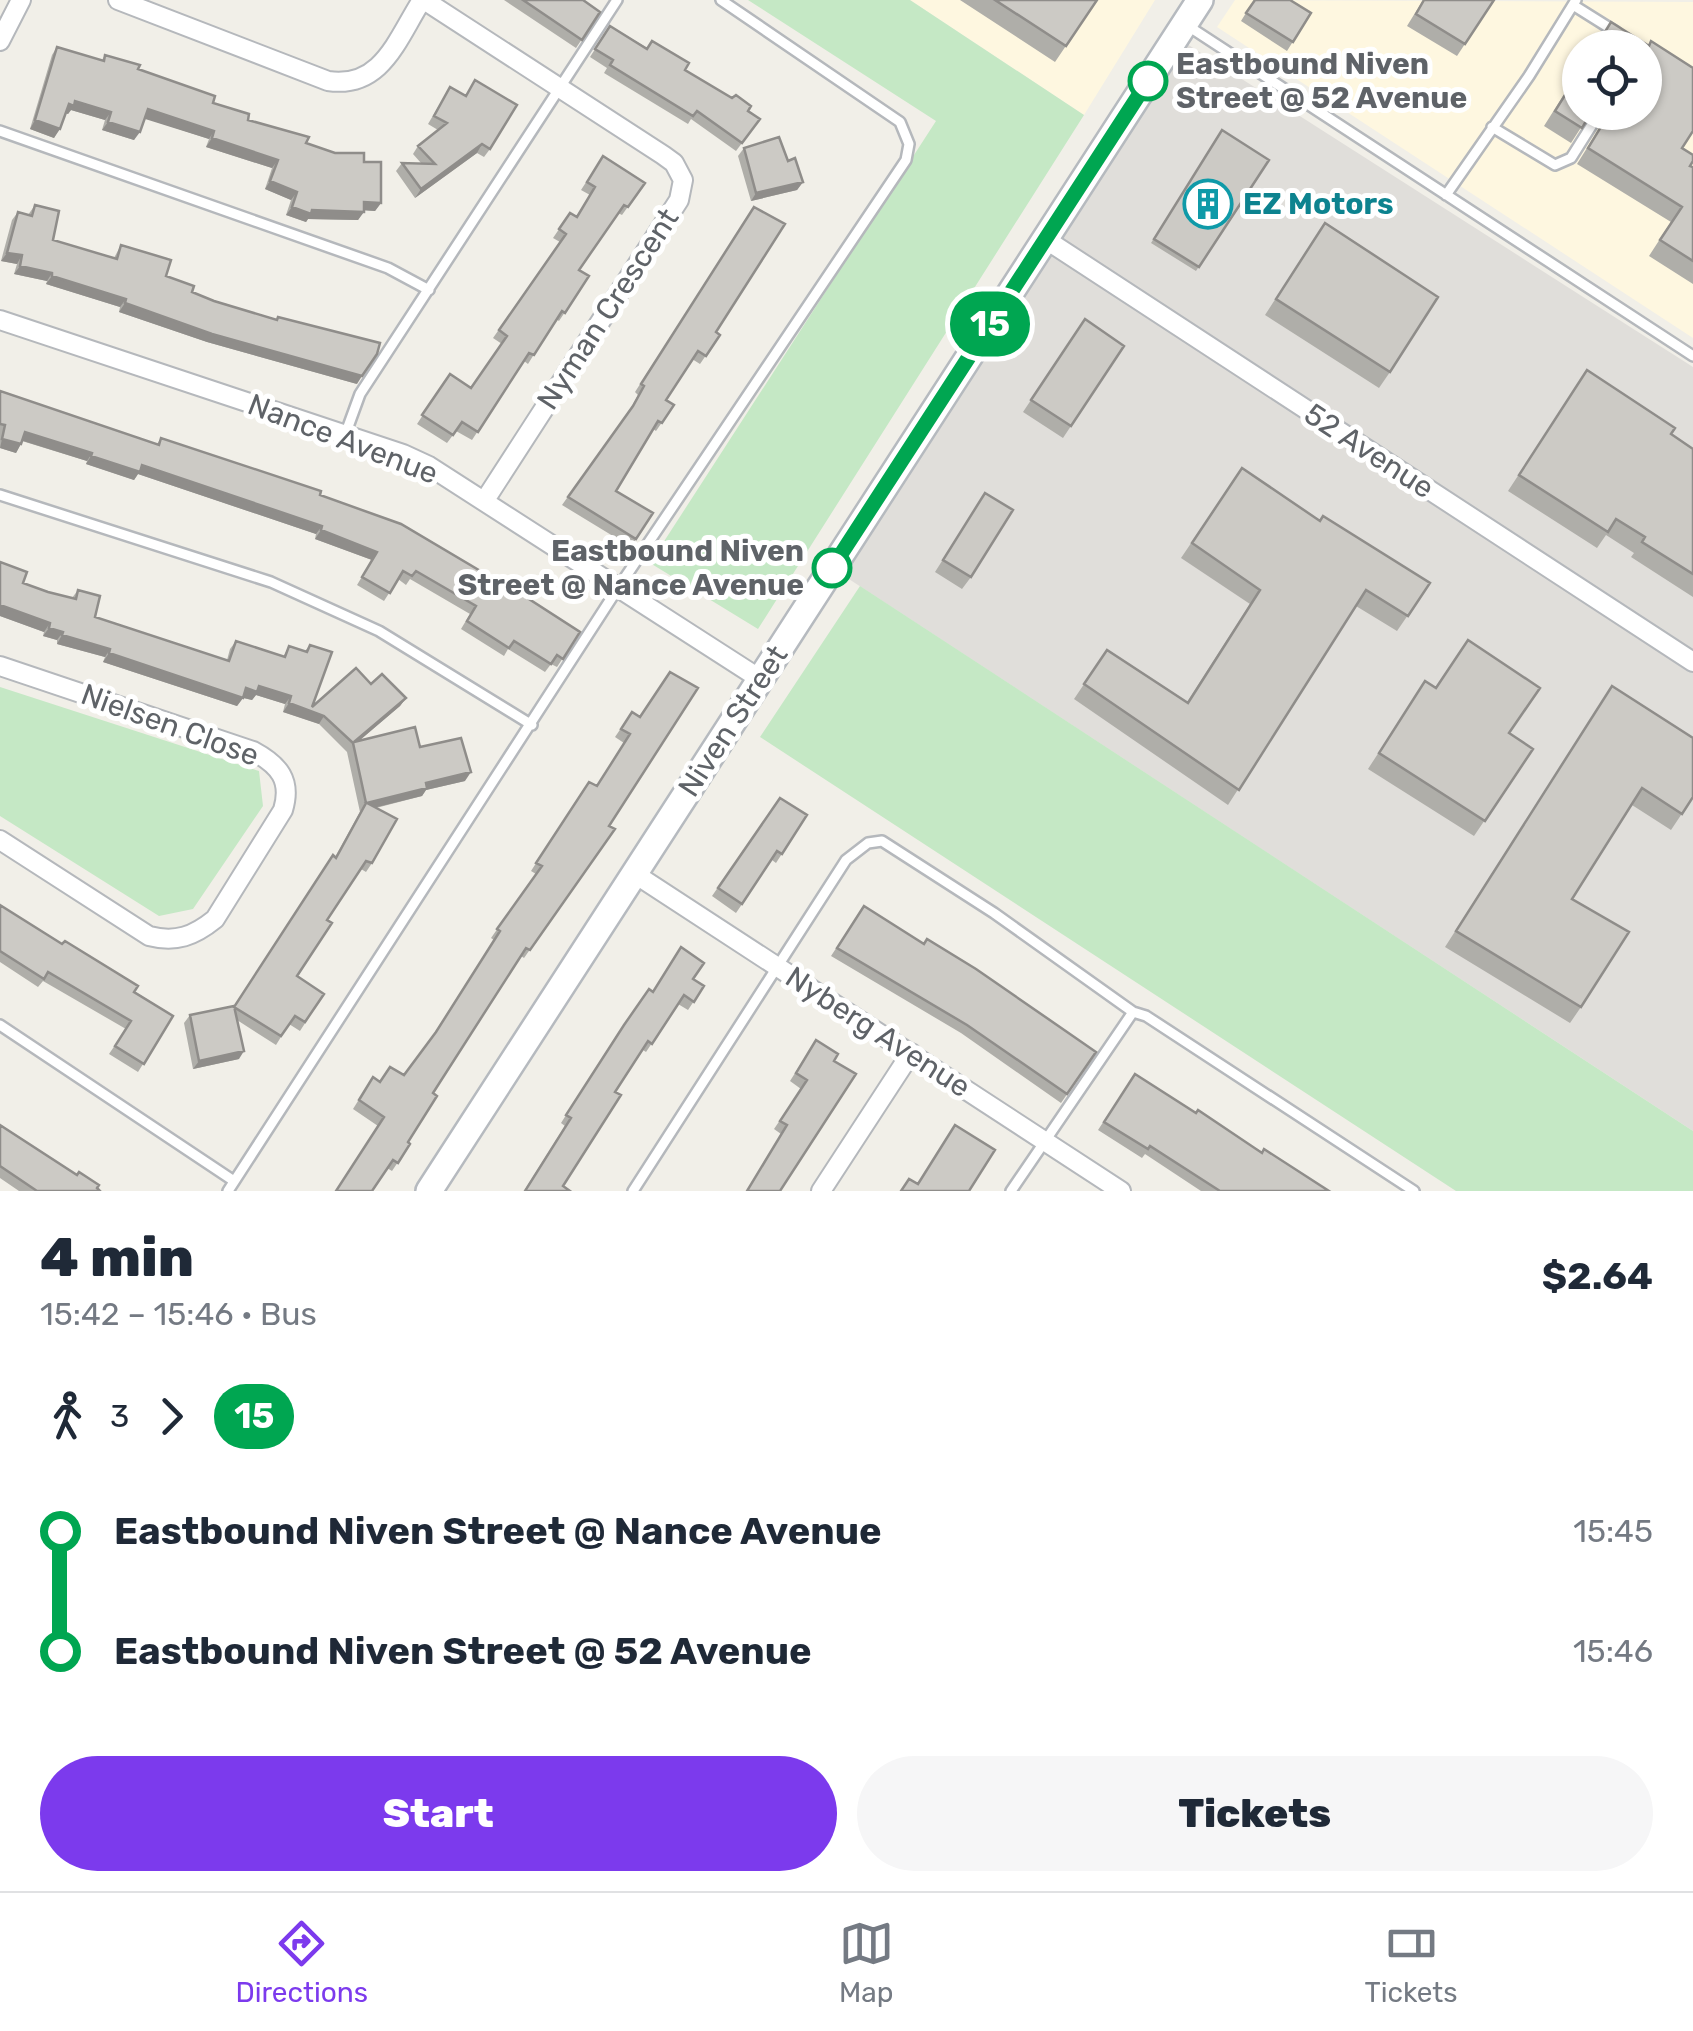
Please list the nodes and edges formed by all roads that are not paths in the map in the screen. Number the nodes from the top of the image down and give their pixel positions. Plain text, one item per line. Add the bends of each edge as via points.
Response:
1 (21, 0) edge
2 (118, 0) edge
3 (423, 0) edge
4 (617, 0) edge
5 (721, 0) edge
6 (1200, 0) edge
7 (1575, 2) edge
8 (1184, 24) junction
9 (1613, 30) edge
10 (0, 41) edge
11 (560, 89) junction
12 (1492, 127) junction
13 (1589, 130) edge
14 (0, 132) edge
15 (1446, 195) junction
16 (1045, 239) junction
17 (429, 290) junction
18 (0, 320) edge
19 (1693, 356) edge
20 (345, 435) junction
21 (0, 494) edge
22 (485, 500) junction
23 (618, 588) junction
24 (1693, 662) edge
25 (0, 666) edge
26 (760, 679) junction
27 (532, 726) junction
28 (0, 840) edge
29 (634, 874) junction
30 (775, 966) junction
31 (1133, 1012) junction
32 (0, 1025) edge
33 (910, 1053) junction
34 (1044, 1140) junction
35 (234, 1181) junction
36 (228, 1191) edge
37 (430, 1191) edge
38 (633, 1191) edge
39 (821, 1191) edge
40 (1012, 1191) edge
41 (1121, 1191) edge
42 (1414, 1191) edge

1 - 10 street
2 - 3 street, Nyman Crescent via 346,83 370,76
3 - 11 street, Nyman Crescent
4 - 11 lane
5 - 23 lane via 900,122 906,160
6 - 8 street, Niven Street
7 - 9 lane
7 - 12 lane
8 - 15 lane
8 - 16 street, Niven Street
11 - 17 lane
11 - 22 street, Nyman Crescent via 674,163 682,188
12 - 13 lane via 1554,165 1571,158
12 - 15 lane
14 - 17 lane via 388,268
15 - 19 lane
16 - 24 street, 52 Avenue
16 - 26 street, Niven Street
17 - 20 lane via 360,394
18 - 20 street, Nance Avenue
20 - 22 street, Nance Avenue via 429,466
21 - 27 lane via 271,582 379,631
22 - 23 street, Nance Avenue
23 - 26 street, Nance Avenue
23 - 27 lane
25 - 28 street, Nielsen Close via 253,751 284,776 288,796 215,919 183,938 150,936
26 - 29 street, Niven Street
27 - 35 lane
29 - 30 street, Nyberg Avenue
29 - 37 street, Niven Street
30 - 31 lane via 846,860 882,841
30 - 33 street, Nyberg Avenue
30 - 38 lane
31 - 34 lane
31 - 42 lane
32 - 35 lane
33 - 34 street, Nyberg Avenue
33 - 39 street
34 - 40 lane
34 - 41 street, Nyberg Avenue
35 - 36 lane

